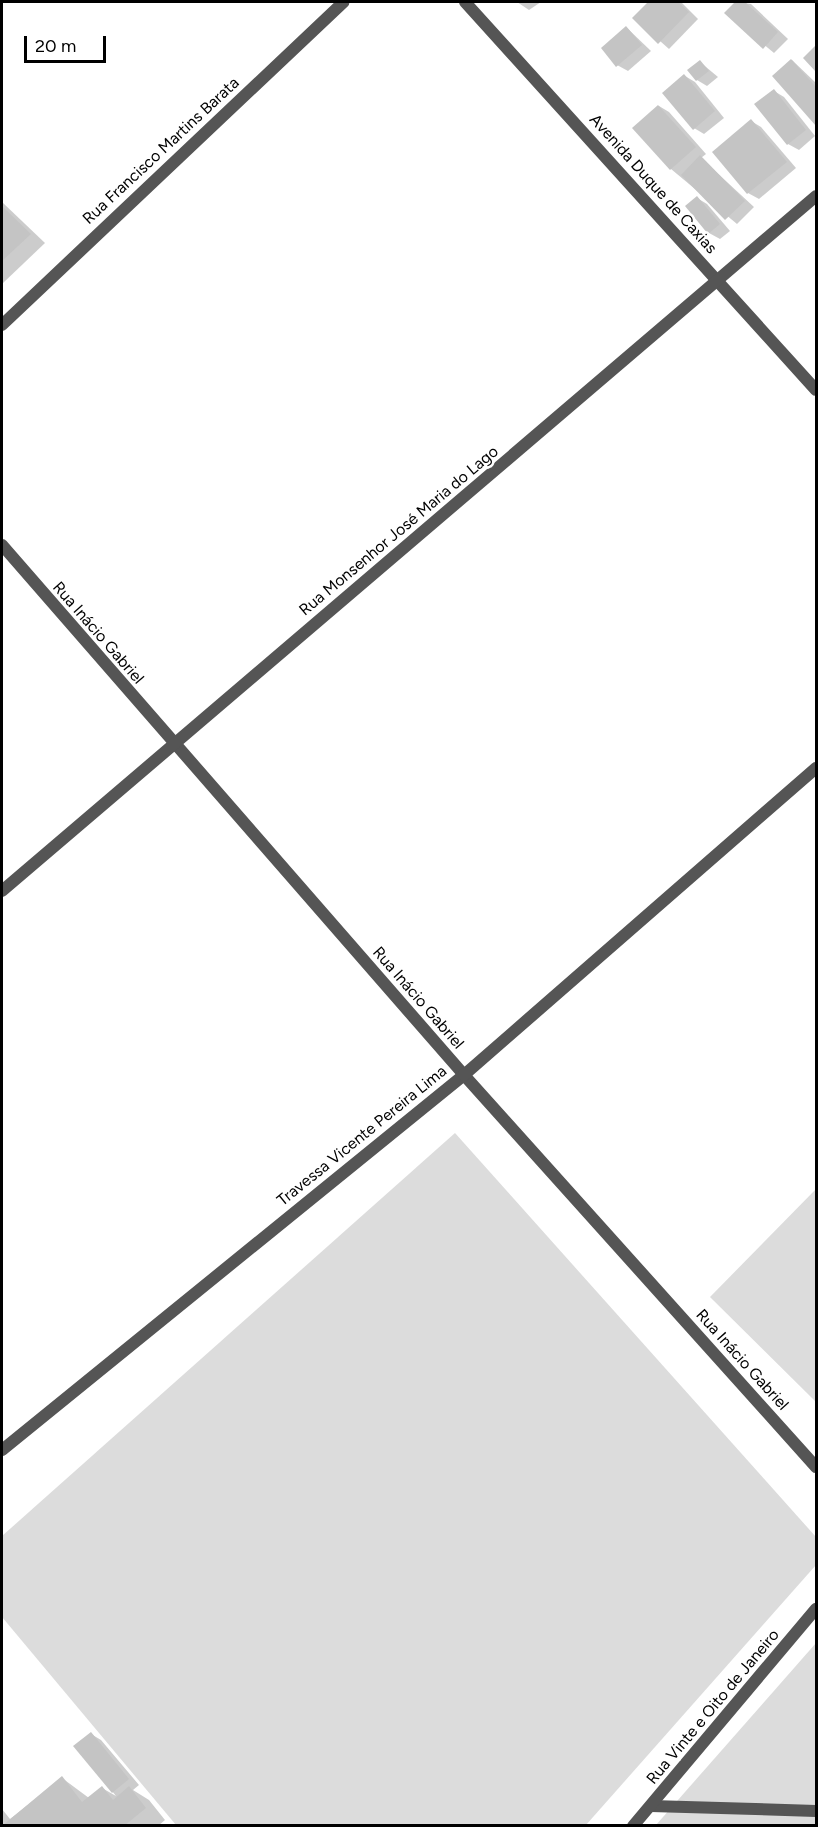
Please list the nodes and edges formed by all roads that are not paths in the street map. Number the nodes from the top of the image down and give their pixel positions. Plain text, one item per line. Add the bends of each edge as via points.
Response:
1 (343, 2) edge
2 (465, 2) edge
3 (816, 196) edge
4 (718, 281) junction
5 (2, 325) edge
6 (816, 390) edge
7 (2, 545) edge
8 (173, 745) junction
9 (816, 768) edge
10 (2, 891) edge
11 (464, 1075) junction
12 (2, 1450) edge
13 (816, 1467) edge
14 (816, 1610) edge
15 (651, 1806) junction
16 (816, 1811) edge
17 (633, 1826) edge

1 - 5 street, Rua Francisco Martins Barata
2 - 4 street, Avenida Duque de Caxias
3 - 4 street, Rua Monsenhor José Maria do Lago
4 - 6 street, Avenida Duque de Caxias
4 - 8 street, Rua Monsenhor José Maria do Lago
7 - 8 street, Rua Inácio Gabriel
8 - 10 street, Rua Monsenhor José Maria do Lago
8 - 11 street, Rua Inácio Gabriel
9 - 11 street, Travessa Vicente Pereira Lima
11 - 12 street, Travessa Vicente Pereira Lima
11 - 13 street, Rua Inácio Gabriel
14 - 15 street, Rua Vinte e Oito de Janeiro
15 - 16 street
15 - 17 street, Rua Vinte e Oito de Janeiro

